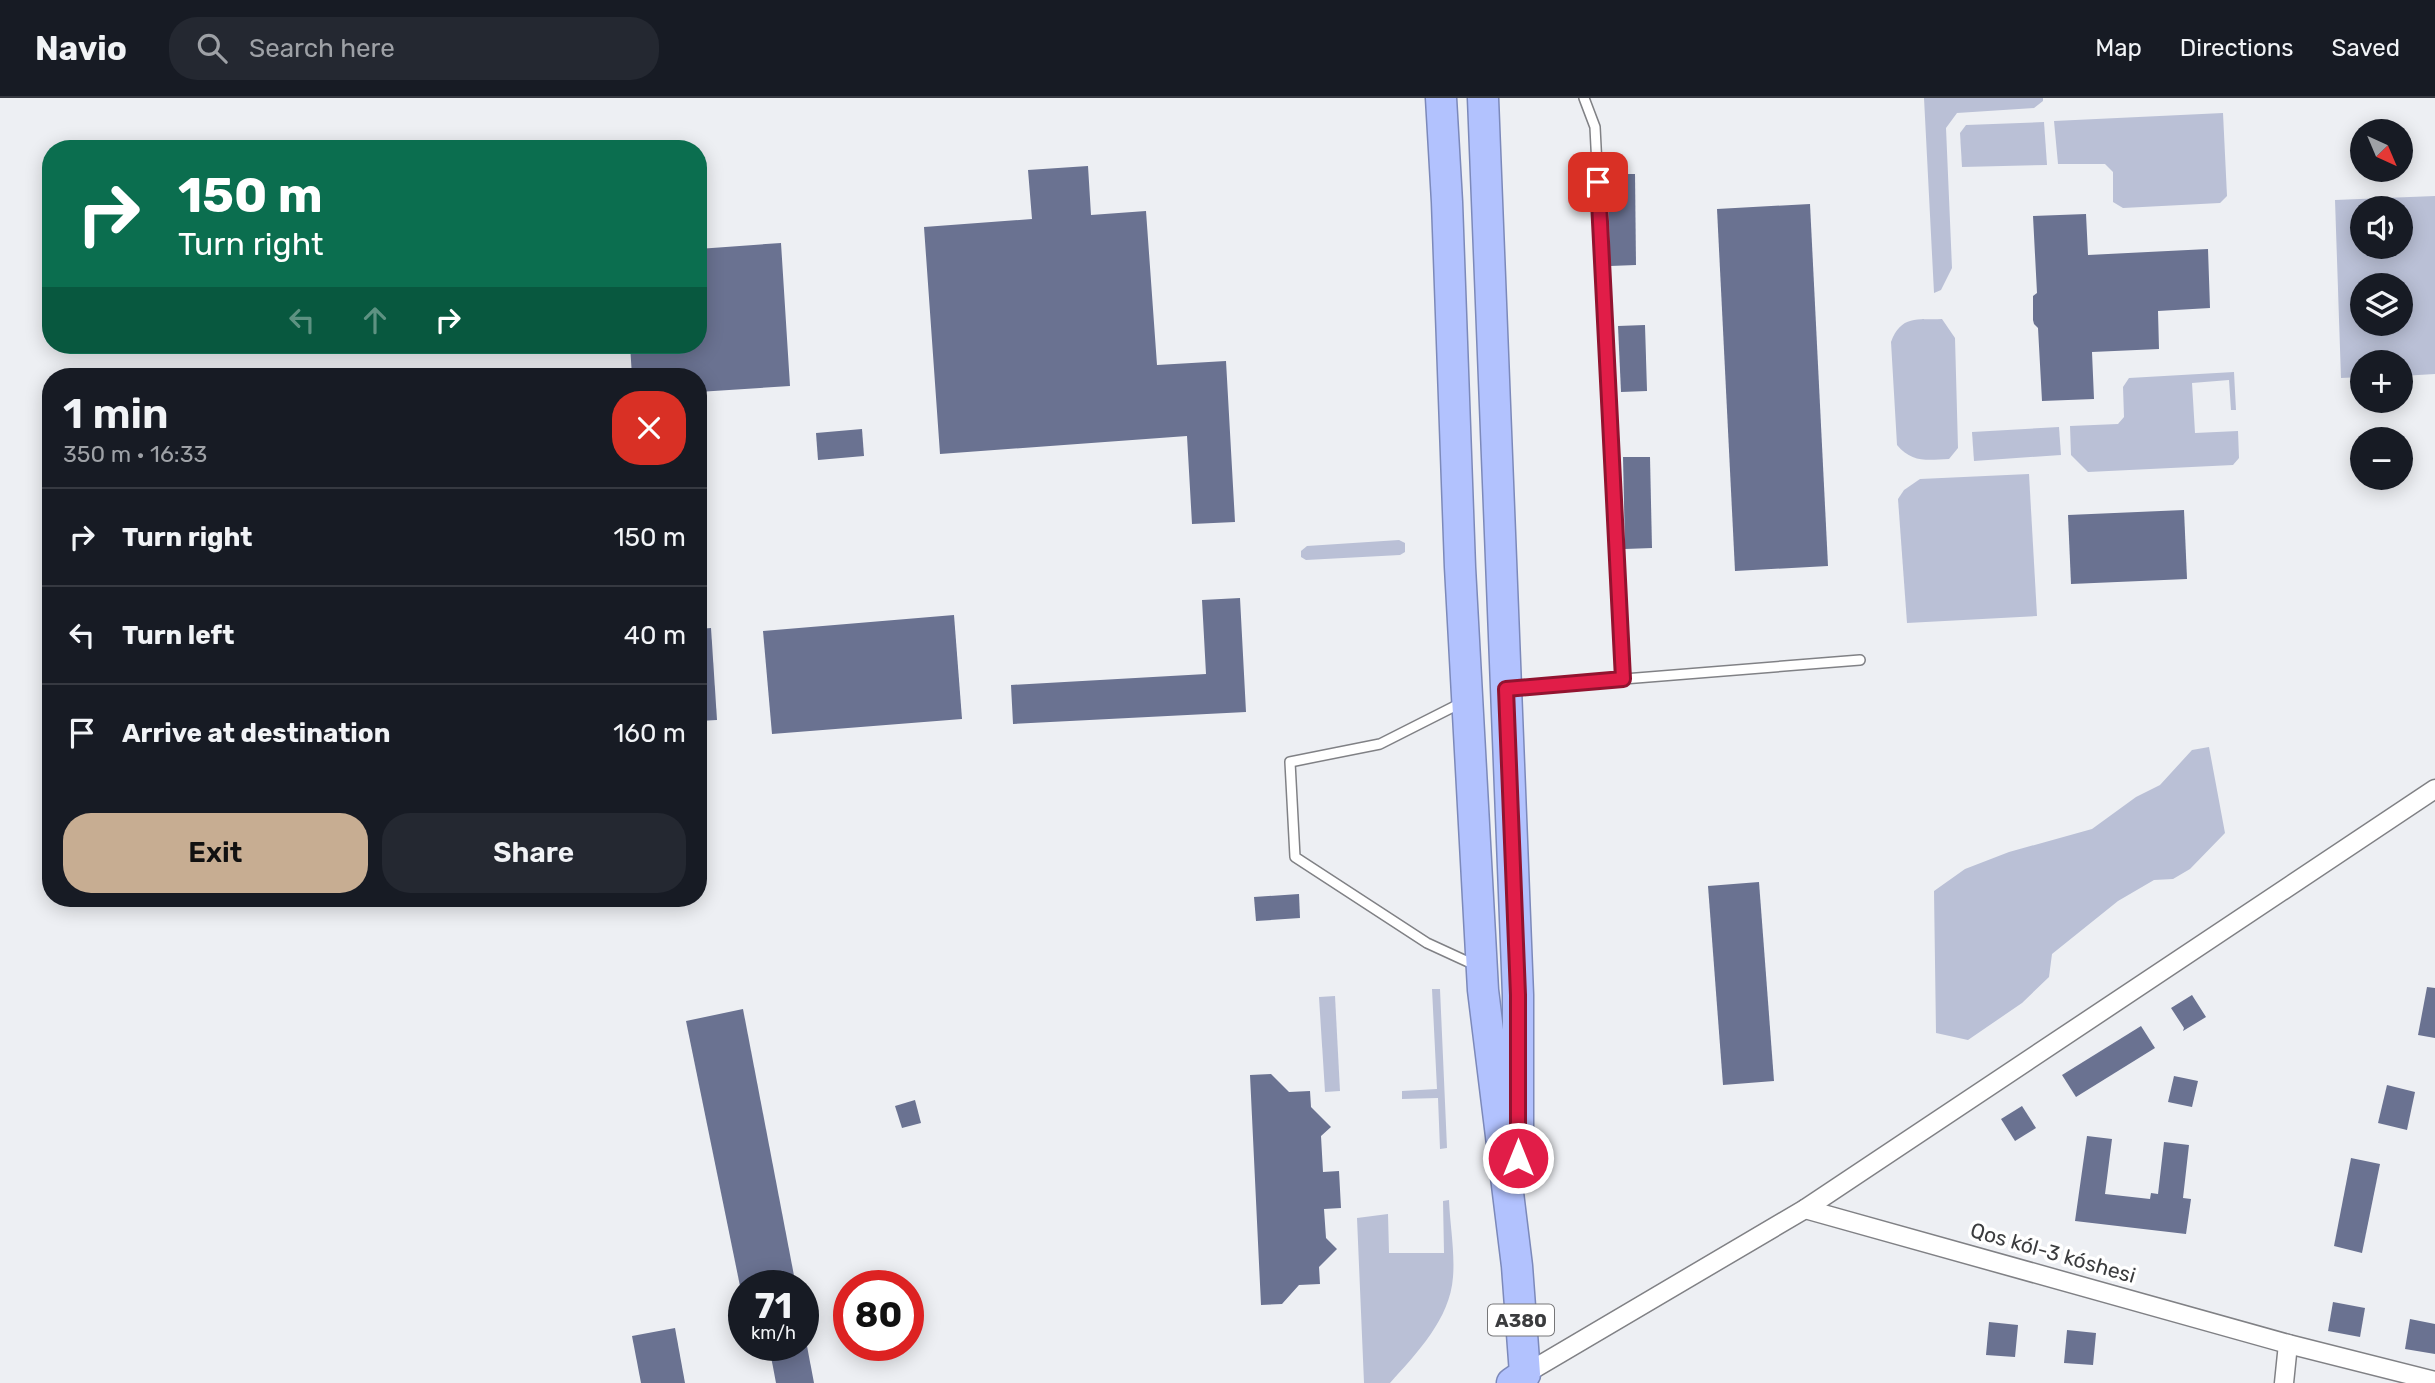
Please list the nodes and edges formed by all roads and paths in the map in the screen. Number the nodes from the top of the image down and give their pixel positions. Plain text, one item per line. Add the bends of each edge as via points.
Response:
1 (1424, 98) edge
2 (1441, 98) edge
3 (1584, 98) edge
4 (1485, 107) edge
5 (1447, 202) junction
6 (1860, 660) dead end
7 (1623, 679) junction
8 (1506, 689) junction
9 (1468, 700) junction
10 (2435, 789) edge
11 (1482, 968) junction
12 (1805, 1209) junction
13 (1517, 1266) junction
14 (2288, 1344) junction
15 (1519, 1379) edge
16 (2435, 1381) edge
17 (2284, 1383) edge

1 - 5 highway
2 - 5 highway, A380
3 - 7 lane via 1595,127
4 - 8 highway, A380
5 - 9 highway, A380
6 - 7 lane
7 - 8 lane
8 - 13 highway, A380 via 1518,995
9 - 11 highway, A380
9 - 11 lane via 1380,744 1290,762 1295,857 1427,943
10 - 12 street
11 - 13 highway, A380
12 - 14 street, Qos kól-3 kóshesi
12 - 15 street
13 - 15 highway, A380
14 - 16 street, Qos kól-3 kóshesi
14 - 17 street

